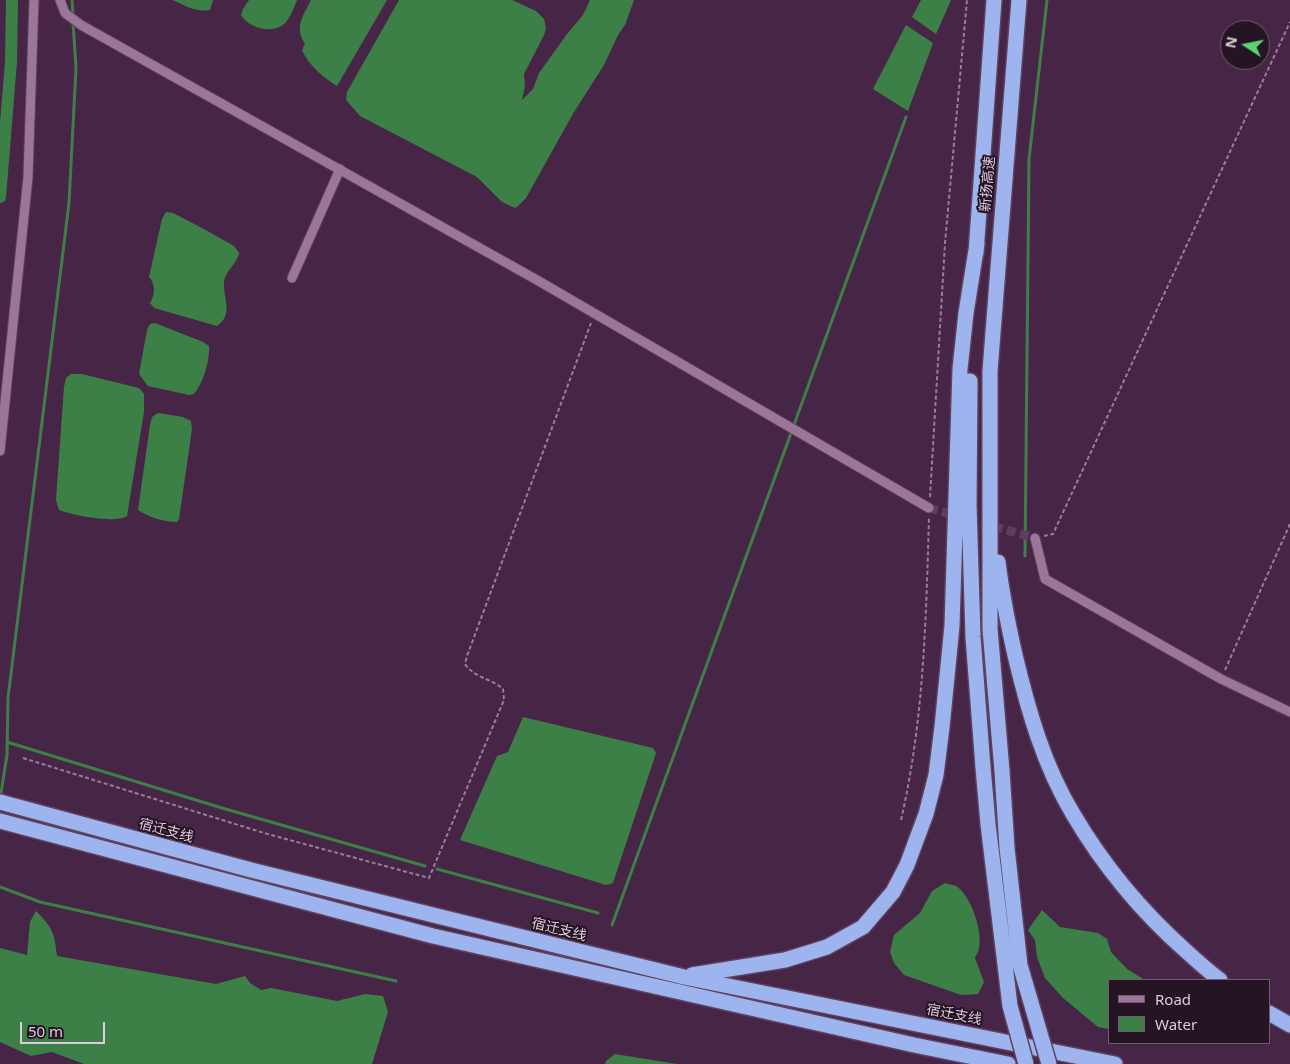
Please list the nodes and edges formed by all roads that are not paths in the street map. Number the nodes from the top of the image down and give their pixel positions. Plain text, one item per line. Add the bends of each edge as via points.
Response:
1 (34, 0) edge
2 (60, 0) edge
3 (994, 0) edge
4 (1019, 0) edge
5 (340, 170) junction
6 (977, 244) junction
7 (292, 278) dead end
8 (990, 371) junction
9 (0, 451) edge
10 (929, 508) tunnel mouth
11 (1035, 538) road end
12 (1290, 712) edge
13 (0, 802) edge
14 (0, 821) edge
15 (684, 977) junction
16 (1219, 979) edge
17 (1270, 1014) edge
18 (1290, 1025) edge
19 (1008, 1064) edge
20 (1026, 1064) edge
21 (1048, 1064) edge
22 (1115, 1064) edge

1 - 9 street via 28,177
2 - 5 street via 65,13 77,22
3 - 6 highway, 新扬高速
4 - 8 highway, 新扬高速
5 - 7 street
5 - 10 street via 595,313
6 - 15 highway via 960,369 952,626 942,727 926,814 907,865 893,892 863,927 827,947 785,960
6 - 20 highway, bridge via 970,369 968,505 973,637 988,824 1010,1006
8 - 16 highway via 1001,591 1033,723 1072,814 1095,849 1145,912
8 - 21 highway, bridge via 990,629 1007,848 1020,965
11 - 12 street via 1045,579 1221,679
13 - 15 highway, 宿迁支线 via 251,870
14 - 19 highway via 433,936
15 - 22 highway, 宿迁支线
17 - 18 highway

